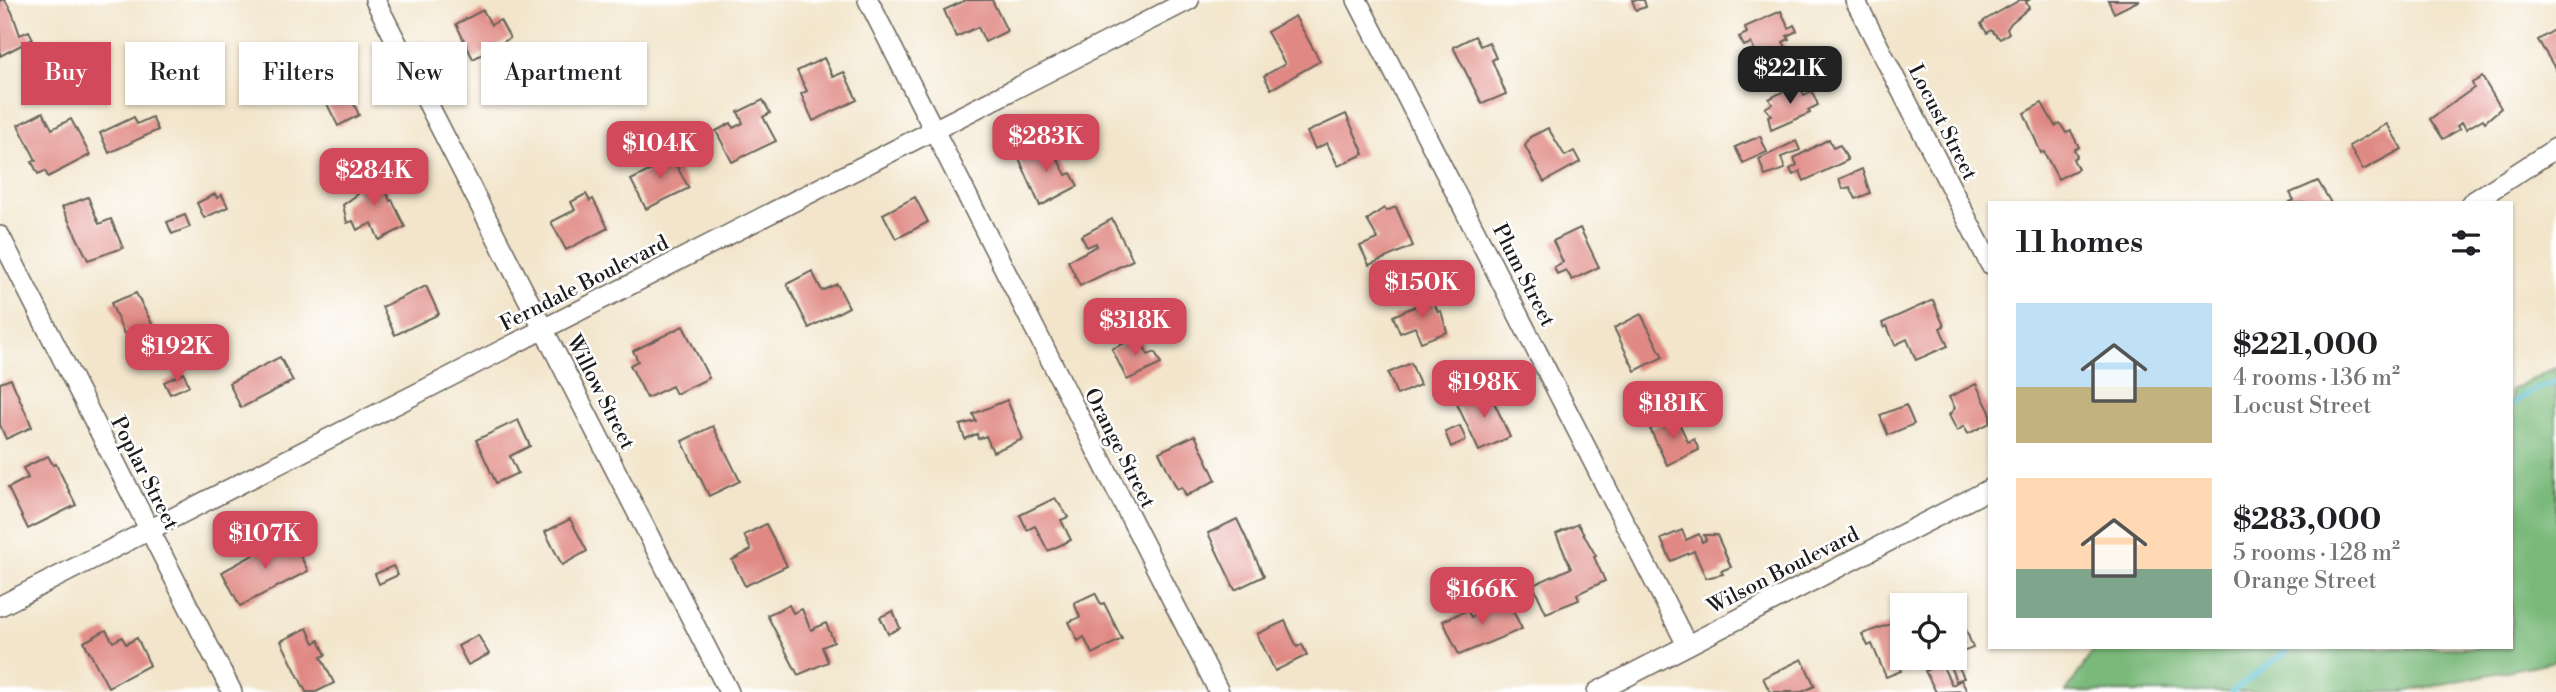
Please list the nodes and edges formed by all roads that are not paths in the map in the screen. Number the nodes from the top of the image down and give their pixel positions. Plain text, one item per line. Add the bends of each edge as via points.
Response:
1 (375, 0) edge
2 (867, 0) edge
3 (1189, 0) edge
4 (1357, 0) edge
5 (1855, 0) edge
6 (933, 131) junction
7 (2556, 148) edge
8 (2474, 201) edge
9 (0, 236) edge
10 (1988, 260) edge
11 (544, 329) junction
12 (1988, 490) edge
13 (148, 531) junction
14 (0, 606) edge
15 (1687, 645) junction
16 (232, 692) edge
17 (729, 692) edge
18 (1219, 692) edge
19 (1597, 692) edge

1 - 11 street, Willow Street
2 - 6 street, Orange Street
3 - 6 street, Ferndale Boulevard
4 - 15 street, Plum Street
5 - 10 street, Locust Street
6 - 11 street, Ferndale Boulevard
6 - 18 street, Orange Street
7 - 8 street
9 - 13 street, Poplar Street
11 - 13 street, Ferndale Boulevard
11 - 17 street, Willow Street
12 - 15 street, Wilson Boulevard
13 - 14 street, Ferndale Boulevard
13 - 16 street, Poplar Street
15 - 19 street, Wilson Boulevard

